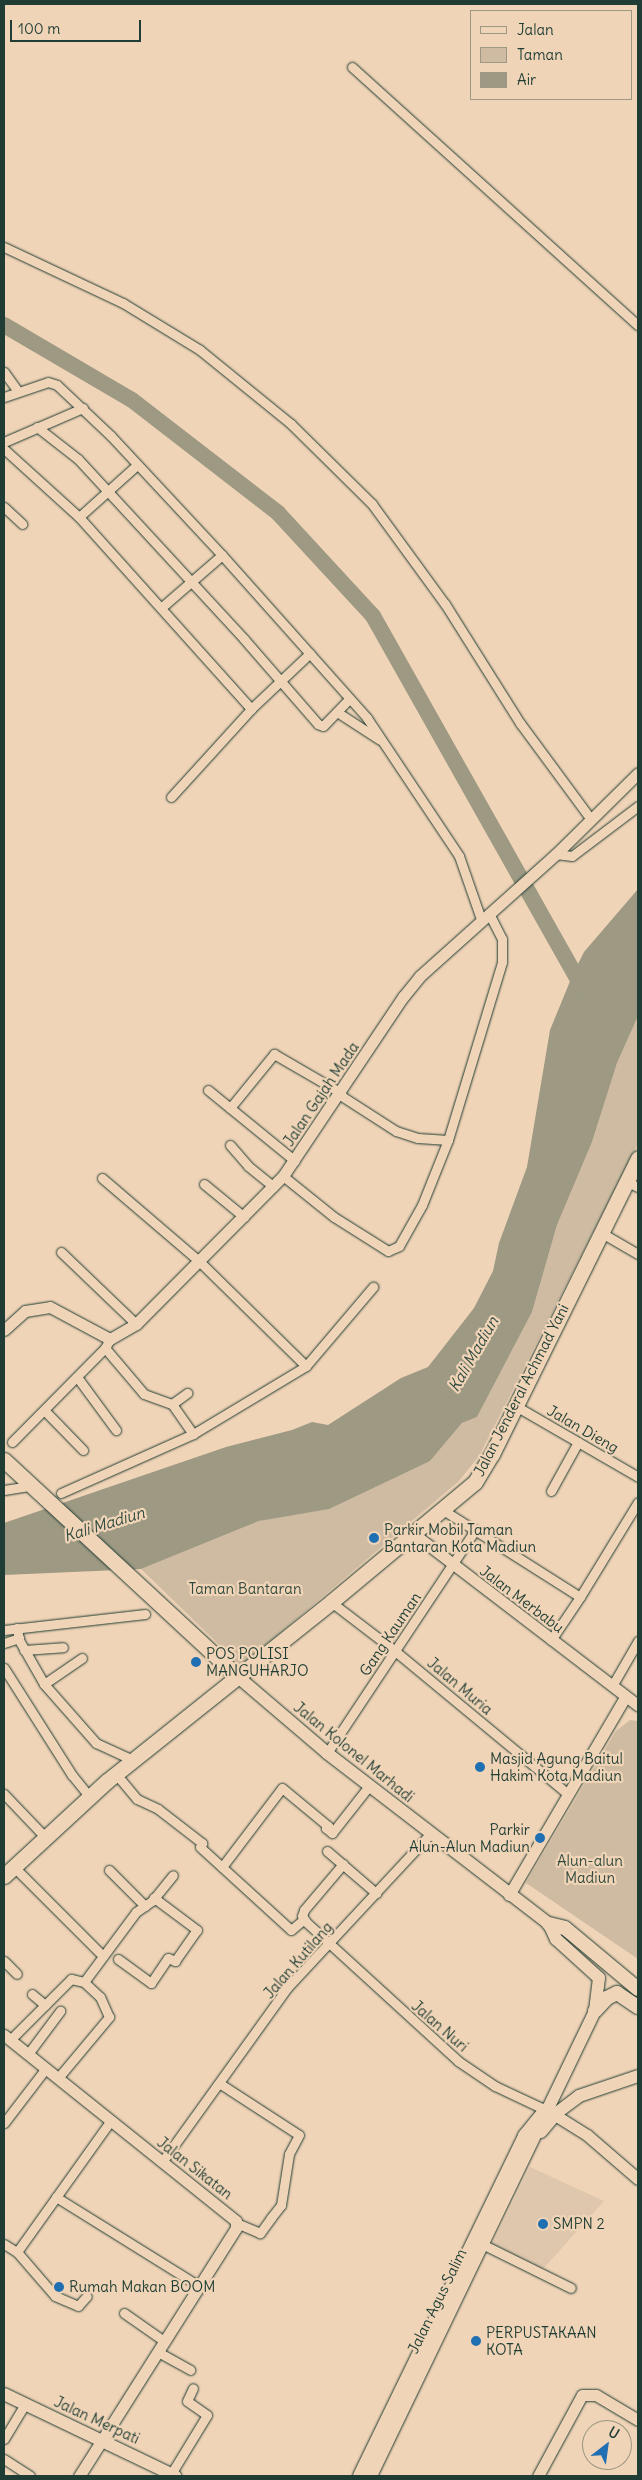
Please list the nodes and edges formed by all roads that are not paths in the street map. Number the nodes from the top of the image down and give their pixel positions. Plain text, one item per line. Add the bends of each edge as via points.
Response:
1 (352, 67) dead end
2 (4, 247) edge
3 (638, 324) edge
4 (4, 372) edge
5 (17, 390) junction
6 (4, 397) edge
7 (83, 408) junction
8 (37, 427) junction
9 (4, 442) edge
10 (7, 452) edge
11 (4, 462) edge
12 (137, 465) junction
13 (108, 491) junction
14 (4, 507) edge
15 (79, 517) junction
16 (22, 524) dead end
17 (222, 555) junction
18 (192, 581) junction
19 (162, 608) junction
20 (310, 653) junction
21 (280, 682) junction
22 (349, 699) junction
23 (251, 710) junction
24 (337, 712) junction
25 (385, 743) junction
26 (638, 773) edge
27 (171, 797) dead end
28 (638, 806) edge
29 (590, 818) junction
30 (555, 854) junction
31 (485, 916) junction
32 (208, 1090) dead end
33 (340, 1094) junction
34 (230, 1108) junction
35 (448, 1140) junction
36 (230, 1145) dead end
37 (638, 1158) edge
38 (295, 1162) junction
39 (284, 1176) junction
40 (102, 1178) dead end
41 (204, 1184) dead end
42 (632, 1184) edge
43 (274, 1187) junction
44 (244, 1217) junction
45 (600, 1232) junction
46 (61, 1252) dead end
47 (638, 1254) edge
48 (200, 1262) junction
49 (373, 1287) dead end
50 (136, 1324) junction
51 (4, 1330) edge
52 (108, 1344) junction
53 (306, 1366) junction
54 (77, 1377) junction
55 (187, 1392) dead end
56 (172, 1404) junction
57 (514, 1405) junction
58 (44, 1410) junction
59 (116, 1430) dead end
60 (193, 1434) junction
61 (12, 1442) dead end
62 (578, 1442) junction
63 (83, 1450) dead end
64 (4, 1460) edge
65 (638, 1477) edge
66 (34, 1489) junction
67 (4, 1490) edge
68 (551, 1491) dead end
69 (61, 1493) dead end
70 (638, 1502) edge
71 (443, 1510) junction
72 (474, 1530) junction
73 (414, 1534) junction
74 (452, 1565) junction
75 (580, 1597) junction
76 (331, 1602) junction
77 (145, 1614) dead end
78 (18, 1628) junction
79 (4, 1630) edge
80 (19, 1638) junction
81 (551, 1640) junction
82 (638, 1641) edge
83 (4, 1643) edge
84 (63, 1647) dead end
85 (24, 1650) junction
86 (395, 1651) junction
87 (82, 1658) dead end
88 (4, 1668) edge
89 (235, 1674) junction
90 (44, 1684) junction
91 (612, 1686) junction
92 (625, 1697) junction
93 (638, 1705) edge
94 (327, 1753) junction
95 (133, 1760) junction
96 (116, 1774) junction
97 (369, 1786) junction
98 (4, 1794) edge
99 (568, 1794) junction
100 (90, 1797) junction
101 (430, 1834) junction
102 (45, 1838) junction
103 (327, 1851) dead end
104 (343, 1864) junction
105 (222, 1867) junction
106 (109, 1870) dead end
107 (9, 1871) edge
108 (172, 1875) dead end
109 (376, 1893) junction
110 (509, 1895) junction
111 (154, 1898) junction
112 (145, 1906) junction
113 (304, 1919) junction
114 (549, 1924) junction
115 (329, 1944) junction
116 (103, 1956) junction
117 (118, 1959) dead end
118 (4, 1961) edge
119 (17, 1974) dead end
120 (84, 1982) junction
121 (636, 1987) edge
122 (32, 1994) dead end
123 (45, 2006) junction
124 (638, 2007) edge
125 (60, 2011) dead end
126 (595, 2011) junction
127 (7, 2037) edge
128 (28, 2054) junction
129 (46, 2068) junction
130 (638, 2076) edge
131 (58, 2078) junction
132 (218, 2083) junction
133 (550, 2113) junction
134 (111, 2120) junction
135 (4, 2123) edge
136 (162, 2162) junction
137 (638, 2179) edge
138 (56, 2197) junction
139 (236, 2223) junction
140 (4, 2244) edge
141 (482, 2244) junction
142 (17, 2252) junction
143 (459, 2282) junction
144 (199, 2286) junction
145 (571, 2288) dead end
146 (87, 2296) dead end
147 (124, 2313) dead end
148 (164, 2341) junction
149 (158, 2352) junction
150 (190, 2370) dead end
151 (193, 2388) dead end
152 (4, 2394) edge
153 (25, 2404) junction
154 (638, 2420) edge
155 (390, 2425) junction
156 (4, 2439) edge
157 (101, 2441) junction
158 (4, 2459) edge
159 (173, 2475) edge
160 (30, 2476) edge
161 (79, 2476) edge
162 (360, 2476) edge
163 (371, 2476) edge
164 (538, 2476) edge

1 - 3 street
2 - 29 street via 123,303 191,345 291,424 372,504 444,604 520,722
4 - 5 street
5 - 6 street
5 - 7 street via 53,383
7 - 8 street
7 - 12 street
8 - 9 street
8 - 13 street via 78,459
10 - 11 street
10 - 15 street
12 - 13 street
12 - 17 street
13 - 15 street
13 - 18 street
14 - 16 street
15 - 19 street
17 - 18 street
17 - 20 street
18 - 19 street
18 - 21 street
19 - 23 street
20 - 21 street
20 - 22 street
21 - 23 street
21 - 24 street via 320,726
22 - 24 street
22 - 25 street
23 - 27 street
24 - 25 street
25 - 31 street via 459,856
26 - 29 street, Jalan Gajah Mada
28 - 30 street via 572,856
29 - 30 street, Jalan Gajah Mada
30 - 31 street, Jalan Gajah Mada
31 - 33 street, Jalan Gajah Mada via 403,997
31 - 35 street via 499,932 504,952
32 - 34 street
33 - 34 street via 274,1054
33 - 35 street via 396,1131 418,1138
33 - 38 street, Jalan Gajah Mada
34 - 38 street
35 - 39 street via 422,1205 393,1251 334,1217
36 - 43 street
37 - 42 highway, Jalan Jenderal Achmad Yani
38 - 39 street, Jalan Gajah Mada
39 - 43 street, Jalan Gajah Mada
40 - 48 street
41 - 44 street
42 - 45 highway, Jalan Jenderal Achmad Yani
43 - 44 street, Jalan Gajah Mada
44 - 48 street, Jalan Gajah Mada
45 - 47 street
45 - 57 highway, Jalan Jenderal Achmad Yani
46 - 50 street
48 - 50 street, Jalan Gajah Mada
48 - 53 street
49 - 53 street
50 - 52 street, Jalan Gajah Mada
51 - 52 street via 25,1310 50,1307
52 - 54 street
52 - 56 street via 144,1394
53 - 60 street
54 - 58 street
54 - 59 street
55 - 56 street
56 - 60 street
57 - 62 street, Jalan Dieng
57 - 71 highway, Jalan Jenderal Achmad Yani via 475,1482
58 - 61 street
58 - 63 street
60 - 69 street
62 - 65 street, Jalan Dieng
62 - 68 street
64 - 66 highway
66 - 67 street
66 - 89 highway
70 - 75 street
71 - 72 street
71 - 73 highway, Jalan Jenderal Achmad Yani
72 - 74 street, Gang Kauman
72 - 75 street
73 - 74 street, Jalan Merbabu
73 - 76 highway, Jalan Jenderal Achmad Yani
74 - 81 street, Jalan Merbabu
74 - 86 street, Gang Kauman
75 - 81 street
76 - 86 street, Jalan Muria
76 - 89 highway, Jalan Jenderal Achmad Yani
77 - 78 street
78 - 79 street
78 - 80 street
80 - 83 street
80 - 85 street
81 - 91 street, Jalan Merbabu
82 - 91 street
84 - 85 street
85 - 90 street
86 - 94 street, Gang Kauman
86 - 99 street, Jalan Muria
87 - 90 street
88 - 100 street via 72,1775
89 - 94 main road, Jalan Kolonel Marhadi
89 - 95 highway, Jalan Jenderal Achmad Yani
90 - 95 street via 96,1743
91 - 92 street, Jalan Merbabu
92 - 93 street, Jalan Merbabu
92 - 99 street
94 - 97 main road, Jalan Kolonel Marhadi
95 - 96 highway, Jalan Jenderal Achmad Yani
96 - 100 highway, Jalan Jenderal Achmad Yani
96 - 105 street via 137,1799 158,1809 202,1843 200,1847
97 - 101 main road, Jalan Kolonel Marhadi
97 - 105 street via 332,1833 282,1788
98 - 102 street
99 - 110 street
100 - 102 highway, Jalan Jenderal Achmad Yani
101 - 109 street, Jalan Kutilang
101 - 110 main road, Jalan Kolonel Marhadi
102 - 107 highway, Jalan Jenderal Achmad Yani
103 - 104 street
104 - 109 street
104 - 113 street via 304,1910
105 - 113 street via 292,1930
106 - 112 street
107 - 116 street
108 - 111 street
109 - 115 street, Jalan Kutilang
110 - 114 main road, Jalan Kolonel Marhadi
111 - 112 street
111 - 117 street via 196,1930 175,1960 168,1958 151,1983
112 - 116 street via 136,1912
113 - 115 street, Jalan Nuri
114 - 121 main road, Jalan Kolonel Marhadi via 565,1928
114 - 126 main road, Jalan Kolonel Marhadi via 556,1938 596,1972 599,1986
115 - 132 street, Jalan Kutilang via 287,1988
115 - 133 street, Jalan Nuri via 458,2061 495,2086
116 - 120 street
118 - 119 street
120 - 123 street via 71,1979
120 - 131 street via 100,1997 109,2017
122 - 123 street
123 - 127 street
124 - 126 main road via 617,1993
125 - 128 street
126 - 133 main road, Jalan Agus Salim
127 - 128 street, Jalan Sikatan
128 - 129 street, Jalan Sikatan
129 - 131 street, Jalan Sikatan
129 - 135 street
130 - 133 main road via 594,2089
131 - 134 street, Jalan Sikatan
132 - 136 street, Jalan Kutilang
132 - 139 street via 299,2135 289,2154 281,2205 260,2233
133 - 137 street via 587,2135
133 - 141 main road, Jalan Agus Salim
133 - 143 main road via 526,2136
134 - 136 street, Jalan Sikatan
134 - 138 street
136 - 139 street, Jalan Sikatan via 231,2215
138 - 142 street
138 - 144 street
139 - 144 street via 236,2228
140 - 142 street
141 - 143 main road, Jalan Agus Salim
141 - 145 street
142 - 146 street via 54,2296 78,2306
143 - 155 main road
144 - 148 street
147 - 148 street
148 - 149 street
149 - 150 street
149 - 157 street
151 - 159 street via 187,2401 207,2415
152 - 153 main road, Jalan Merpati
153 - 156 street
153 - 157 main road, Jalan Merpati
154 - 164 street via 596,2396 582,2395
155 - 162 main road
155 - 163 main road
157 - 159 main road, Jalan Merpati
157 - 161 street
158 - 160 street

